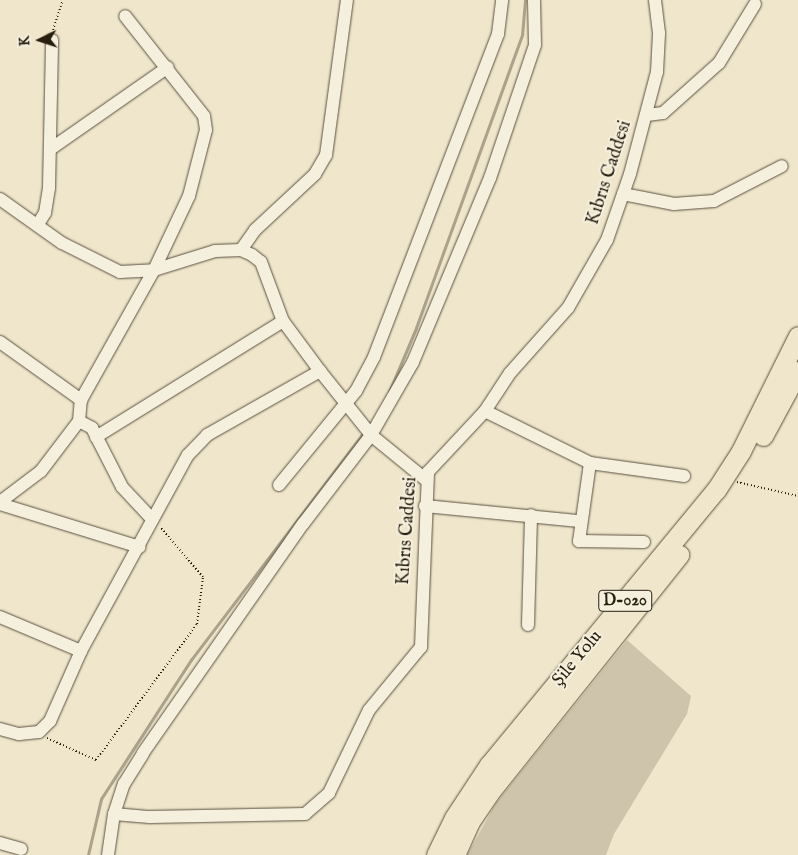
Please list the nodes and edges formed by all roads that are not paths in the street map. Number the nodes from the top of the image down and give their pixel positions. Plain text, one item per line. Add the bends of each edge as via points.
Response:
1 (347, 0) edge
2 (502, 0) edge
3 (534, 0) edge
4 (656, 0) edge
5 (754, 4) dead end
6 (126, 16) dead end
7 (52, 40) road end
8 (168, 67) junction
9 (647, 116) junction
10 (52, 148) junction
11 (782, 166) dead end
12 (623, 194) junction
13 (0, 199) edge
14 (38, 224) junction
15 (241, 250) junction
16 (154, 270) junction
17 (284, 321) junction
18 (798, 336) edge
19 (0, 342) edge
20 (320, 371) junction
21 (798, 371) edge
22 (81, 400) junction
23 (348, 402) junction
24 (485, 411) junction
25 (79, 421) junction
26 (371, 435) junction
27 (96, 437) junction
28 (590, 463) junction
29 (684, 476) dead end
30 (425, 479) junction
31 (279, 485) dead end
32 (0, 503) edge
33 (425, 506) junction
34 (531, 515) junction
35 (152, 518) junction
36 (579, 521) junction
37 (644, 542) dead end
38 (140, 547) junction
39 (0, 617) edge
40 (528, 624) dead end
41 (81, 651) junction
42 (0, 728) edge
43 (114, 814) junction
44 (0, 843) edge
45 (21, 849) dead end
46 (108, 855) edge
47 (436, 855) edge
48 (454, 855) edge

1 - 15 street via 326,155 315,174 255,230
2 - 23 street via 498,34 382,340
3 - 26 street via 535,45 490,178 437,310 409,370
4 - 9 street, Kıbrıs Caddesi via 659,54
5 - 9 street via 719,63 663,113
6 - 8 street
7 - 10 street
8 - 10 street
8 - 16 street via 200,106 206,125 186,204
9 - 12 street, Kıbrıs Caddesi
10 - 14 street via 47,208
11 - 12 street via 714,201 674,204
12 - 24 street, Kıbrıs Caddesi via 607,240 578,294 510,373
13 - 14 street
14 - 16 street via 62,243 107,268 128,274
15 - 16 street via 215,251
15 - 17 street via 261,262
16 - 22 street
17 - 20 street
17 - 27 street
18 - 47 highway, Şile Yolu / D-020 via 741,451 716,490 489,765 454,818
19 - 22 street
20 - 23 street
20 - 35 street via 207,435 188,455
21 - 48 highway, Şile Yolu / D-020 via 735,482 489,793 469,823
22 - 25 street
23 - 26 street
23 - 31 street
24 - 28 street
24 - 30 street, Kıbrıs Caddesi via 432,464
25 - 27 street via 87,423
25 - 32 street via 41,471
26 - 30 street
26 - 43 street via 303,524 143,753 124,784
27 - 35 street via 122,487
28 - 29 street
28 - 36 street
30 - 33 street, Kıbrıs Caddesi
32 - 38 street
33 - 34 street
33 - 43 street, Kıbrıs Caddesi via 421,647 369,710 329,792 318,806 297,814 150,817
34 - 36 street
34 - 40 street
35 - 38 street
36 - 37 street via 579,542
38 - 41 street
39 - 41 street
41 - 42 street via 50,721 34,732
43 - 46 street
44 - 45 street

